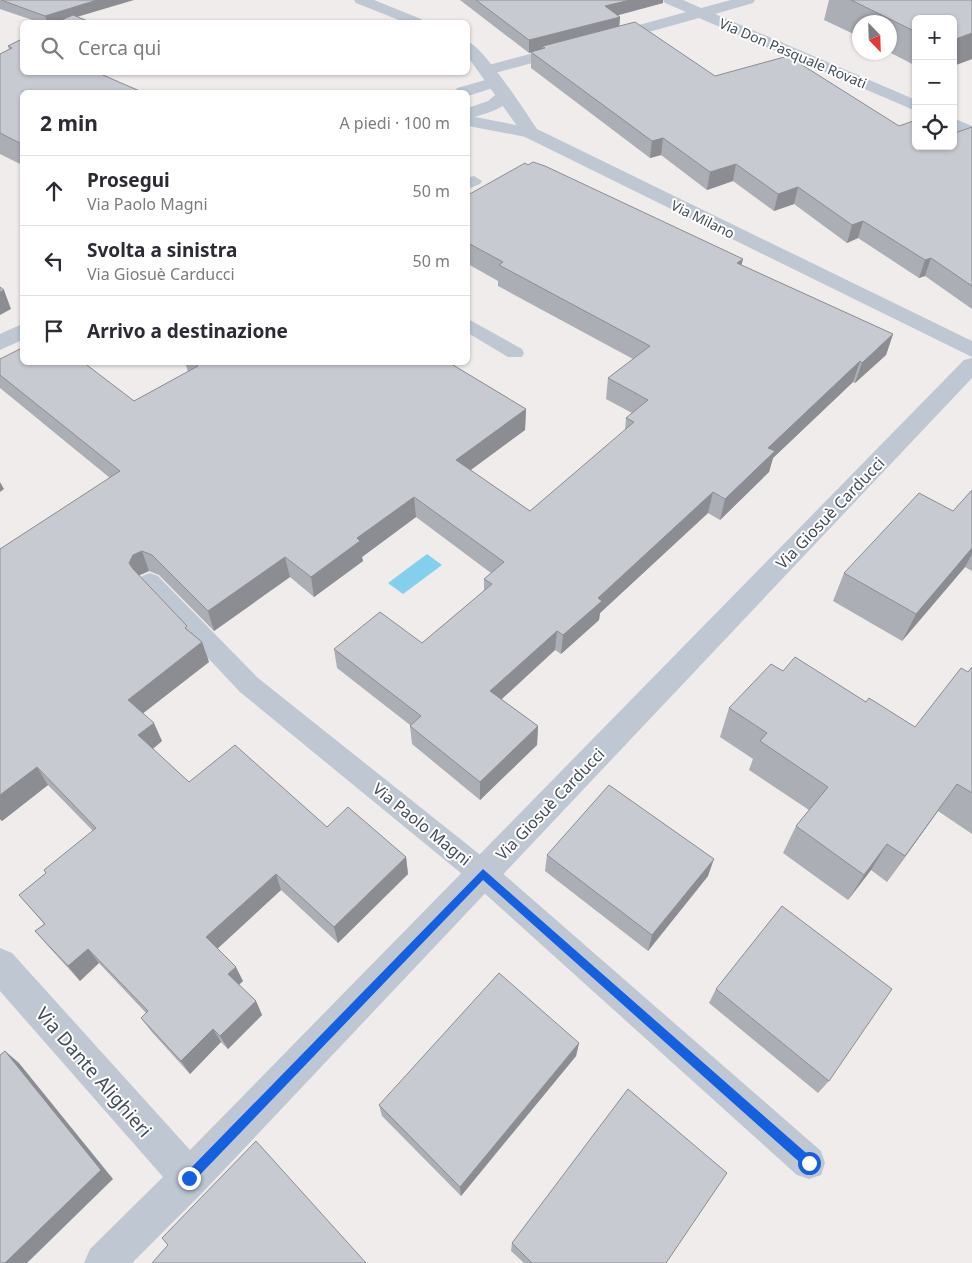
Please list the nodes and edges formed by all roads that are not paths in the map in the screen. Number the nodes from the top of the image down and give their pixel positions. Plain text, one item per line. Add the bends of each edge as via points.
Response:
1 (361, 0) edge
2 (670, 0) edge
3 (748, 0) edge
4 (703, 14) junction
5 (411, 20) edge
6 (470, 50) edge
7 (496, 83) junction
8 (470, 90) edge
9 (914, 105) edge
10 (470, 113) edge
11 (470, 121) edge
12 (957, 124) edge
13 (531, 133) junction
14 (972, 133) edge
15 (470, 326) edge
16 (20, 332) edge
17 (0, 343) edge
18 (972, 350) edge
19 (515, 353) dead end
20 (972, 366) edge
21 (150, 582) edge
22 (483, 874) junction
23 (0, 965) edge
24 (809, 1163) dead end
25 (189, 1178) junction
26 (104, 1263) edge

1 - 5 street
2 - 4 street, Via Don Pasquale Rovati
3 - 4 street
4 - 7 street via 586,44
4 - 9 street, Via Don Pasquale Rovati
6 - 7 street, Via Milano
7 - 8 street
7 - 10 street via 494,105
7 - 13 street, Via Milano
11 - 13 street
12 - 14 street
13 - 18 street, Via Milano
15 - 19 lane
16 - 17 street
20 - 22 street, Via Giosuè Carducci
21 - 22 lane, Via Paolo Magni via 249,684
22 - 24 lane, Via Paolo Magni
22 - 25 street, Via Giosuè Carducci
23 - 25 street, Via Dante Alighieri
25 - 26 street, Via Giosuè Carducci

